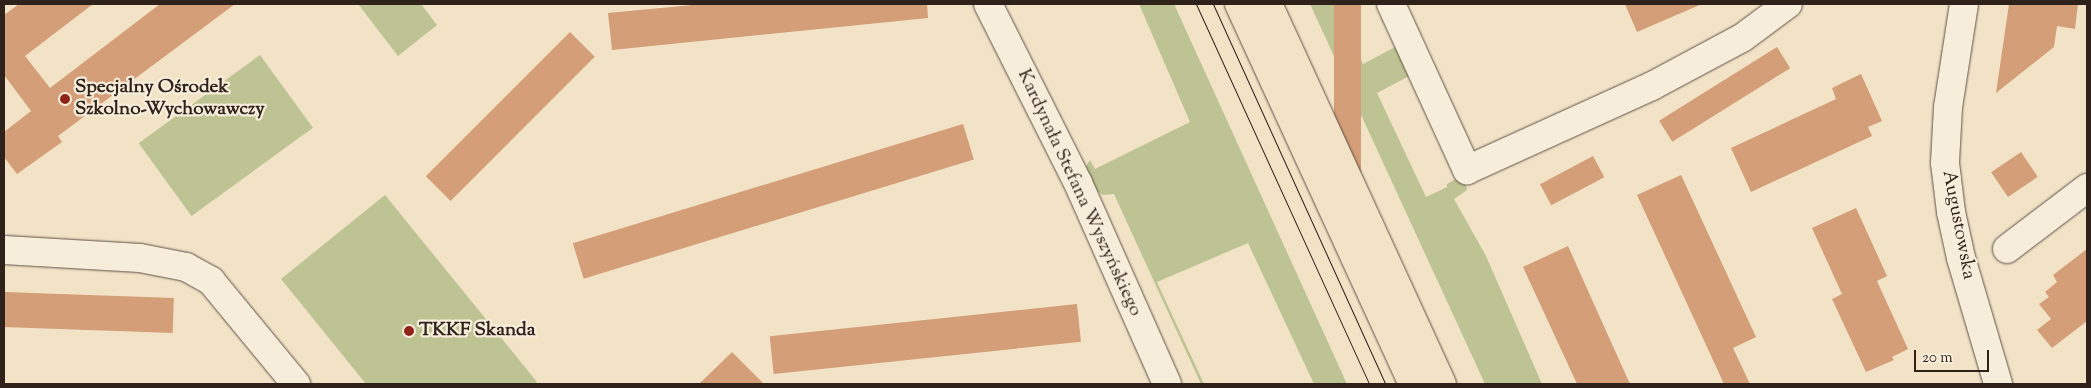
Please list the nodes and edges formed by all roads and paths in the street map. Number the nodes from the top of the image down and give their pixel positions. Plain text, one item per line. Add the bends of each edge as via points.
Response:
1 (988, 4) edge
2 (1239, 4) edge
3 (1268, 4) edge
4 (1391, 4) edge
5 (1788, 4) edge
6 (1964, 4) edge
7 (2087, 188) edge
8 (2007, 249) dead end
9 (4, 250) edge
10 (296, 384) edge
11 (1167, 384) edge
12 (1413, 384) edge
13 (1442, 384) edge
14 (1998, 384) edge

1 - 11 street, Kardynała Stefana Wyszyńskiego via 1078,183
2 - 12 main road
3 - 13 main road
4 - 5 street via 1467,170 1652,86 1742,38
6 - 14 street, Augustowska via 1948,107 1945,163 1961,258
7 - 8 street
9 - 10 street via 140,258 186,267 211,281

